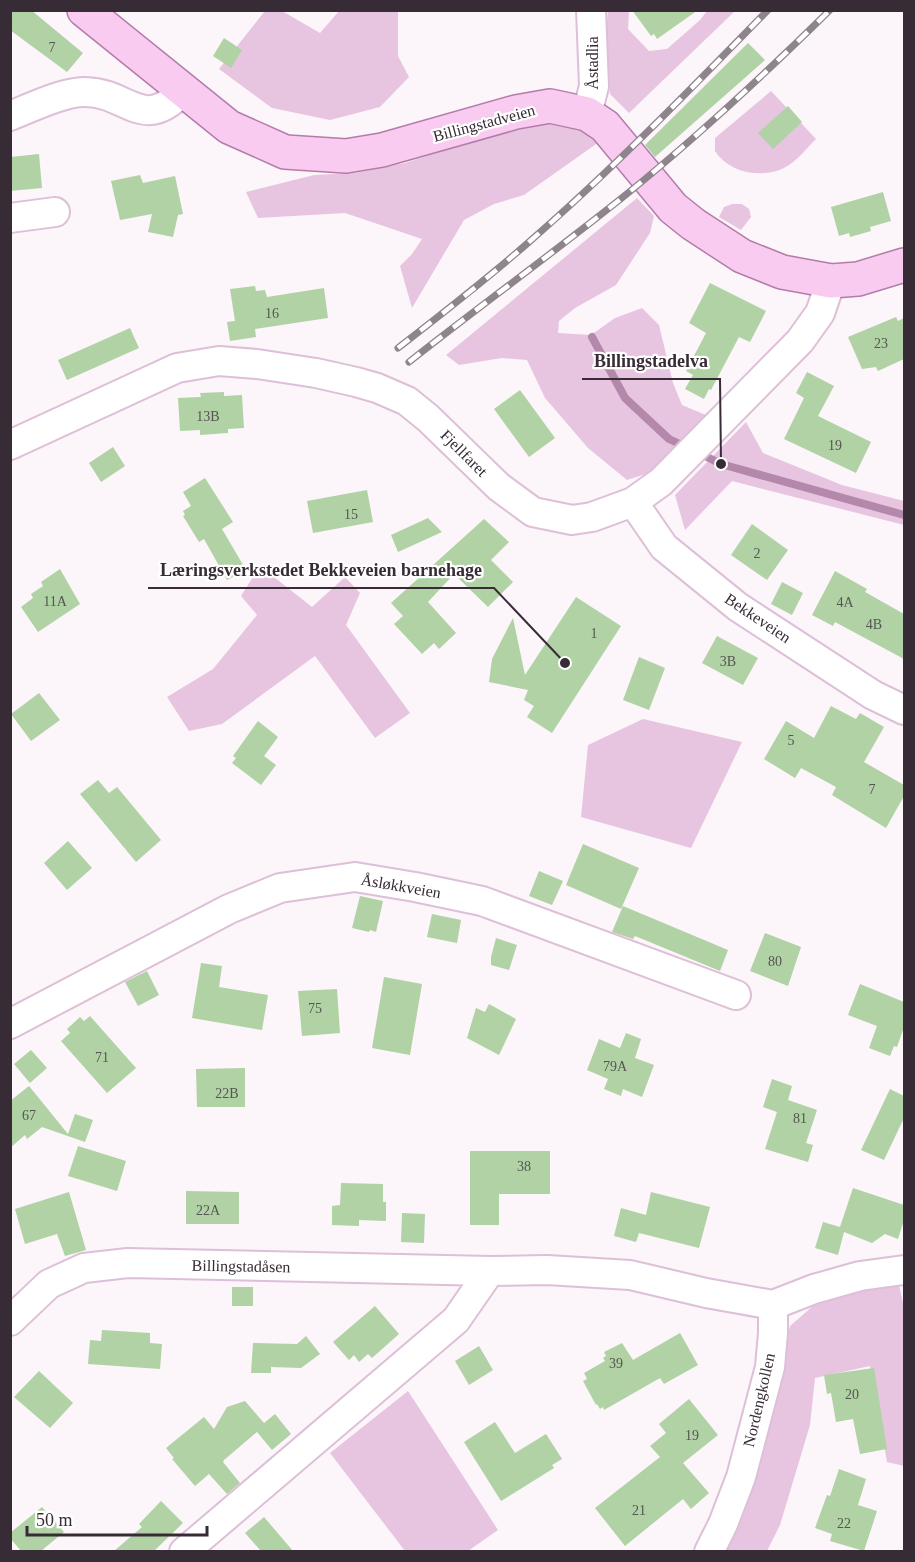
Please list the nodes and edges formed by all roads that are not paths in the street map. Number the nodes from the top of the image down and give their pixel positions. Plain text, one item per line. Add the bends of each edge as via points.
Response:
1 (84, 10) edge
2 (591, 10) edge
3 (183, 91) junction
4 (587, 114) junction
5 (10, 116) edge
6 (55, 212) dead end
7 (10, 218) edge
8 (904, 265) edge
9 (831, 281) junction
10 (10, 445) edge
11 (633, 502) junction
12 (904, 710) edge
13 (736, 995) dead end
14 (10, 1024) edge
15 (904, 1270) edge
16 (490, 1271) junction
17 (773, 1305) junction
18 (10, 1321) edge
19 (184, 1551) edge
20 (709, 1551) edge

1 - 3 main road, Billingstadveien
2 - 4 street, Åstadlia via 594,86
3 - 4 main road, Billingstadveien via 229,127 285,152 346,156 550,106
3 - 5 street via 161,109 141,111 107,94 83,91
4 - 9 main road, Billingstadveien via 605,126 673,208 693,224 742,256 802,277
6 - 7 street
8 - 9 main road, Billingstadveien via 858,279
9 - 11 street, Fjellfaret via 820,313 800,341 661,482
10 - 11 street, Fjellfaret via 177,368 219,361 257,364 356,382 407,401 499,487 533,512 572,520
11 - 12 street, Bekkeveien via 663,547 738,607
13 - 14 street, Åsløkkveien via 482,902 355,877 280,888 229,909
15 - 17 street via 860,1276
16 - 17 street, Billingstadåsen via 630,1275
16 - 18 street, Billingstadåsen via 128,1263 84,1268 49,1284
16 - 19 street via 456,1320
17 - 20 street, Nordengkollen via 770,1367 753,1433 741,1477

